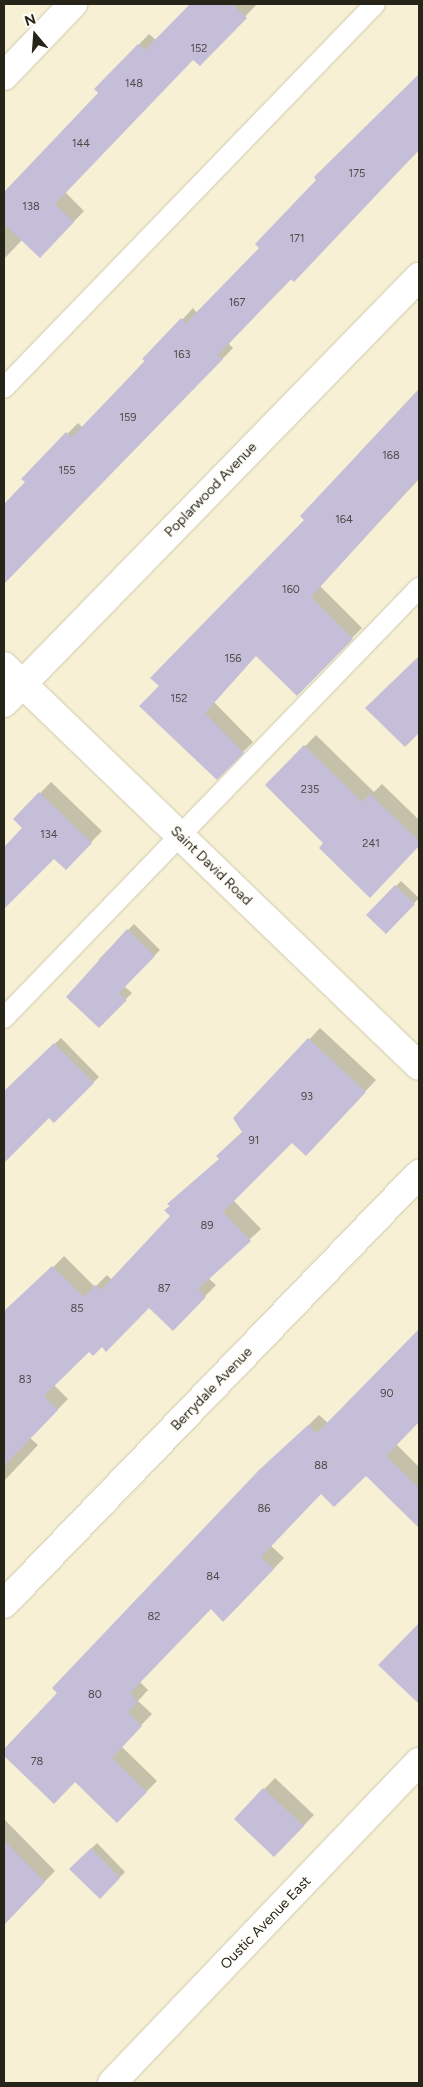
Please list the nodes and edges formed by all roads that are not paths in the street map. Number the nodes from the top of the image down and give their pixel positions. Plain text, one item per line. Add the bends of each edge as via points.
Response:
1 (73, 4) edge
2 (375, 4) edge
3 (4, 76) edge
4 (419, 277) edge
5 (4, 388) edge
6 (419, 588) edge
7 (13, 675) edge
8 (4, 704) edge
9 (180, 836) junction
10 (4, 1018) edge
11 (419, 1066) edge
12 (419, 1174) edge
13 (4, 1604) edge
14 (419, 1762) edge
15 (112, 2083) edge

1 - 3 street
2 - 5 lane
4 - 7 street, Poplarwood Avenue
6 - 9 lane
7 - 8 street, Poplarwood Avenue
7 - 9 street, Saint David Road
9 - 10 lane
9 - 11 street, Saint David Road
12 - 13 street, Berrydale Avenue
14 - 15 street, Oustic Avenue East

